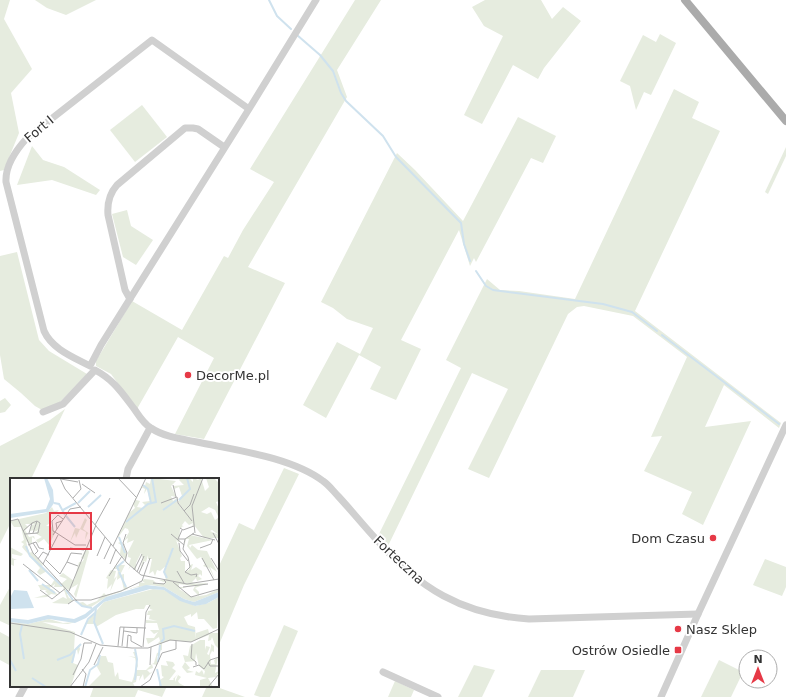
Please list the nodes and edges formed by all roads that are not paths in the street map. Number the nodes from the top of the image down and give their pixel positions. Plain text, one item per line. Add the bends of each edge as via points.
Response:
1 (316, 0) edge
2 (685, 0) edge
3 (249, 109) junction
4 (786, 121) edge
5 (224, 147) junction
6 (130, 299) junction
7 (92, 368) junction
8 (43, 412) dead end
9 (786, 425) edge
10 (150, 428) junction
11 (126, 478) edge
12 (698, 614) junction
13 (383, 672) dead end
14 (24, 687) edge
15 (19, 697) edge
16 (438, 697) edge
17 (661, 697) edge

1 - 3 street
2 - 4 main road
3 - 5 street
3 - 7 street, Fort I via 152,40 27,138 18,148 8,168 6,182 44,331 57,348
5 - 6 street
5 - 6 street via 198,129 185,128 112,191 108,202 108,215 125,290
6 - 7 street via 101,345
7 - 8 street via 63,404
7 - 10 street via 117,386
9 - 12 street
10 - 11 street via 128,468
10 - 12 street, Forteczna via 172,436 272,458 324,481 390,555 414,576 439,594 472,609 529,619
12 - 17 street
13 - 16 street
14 - 15 street

